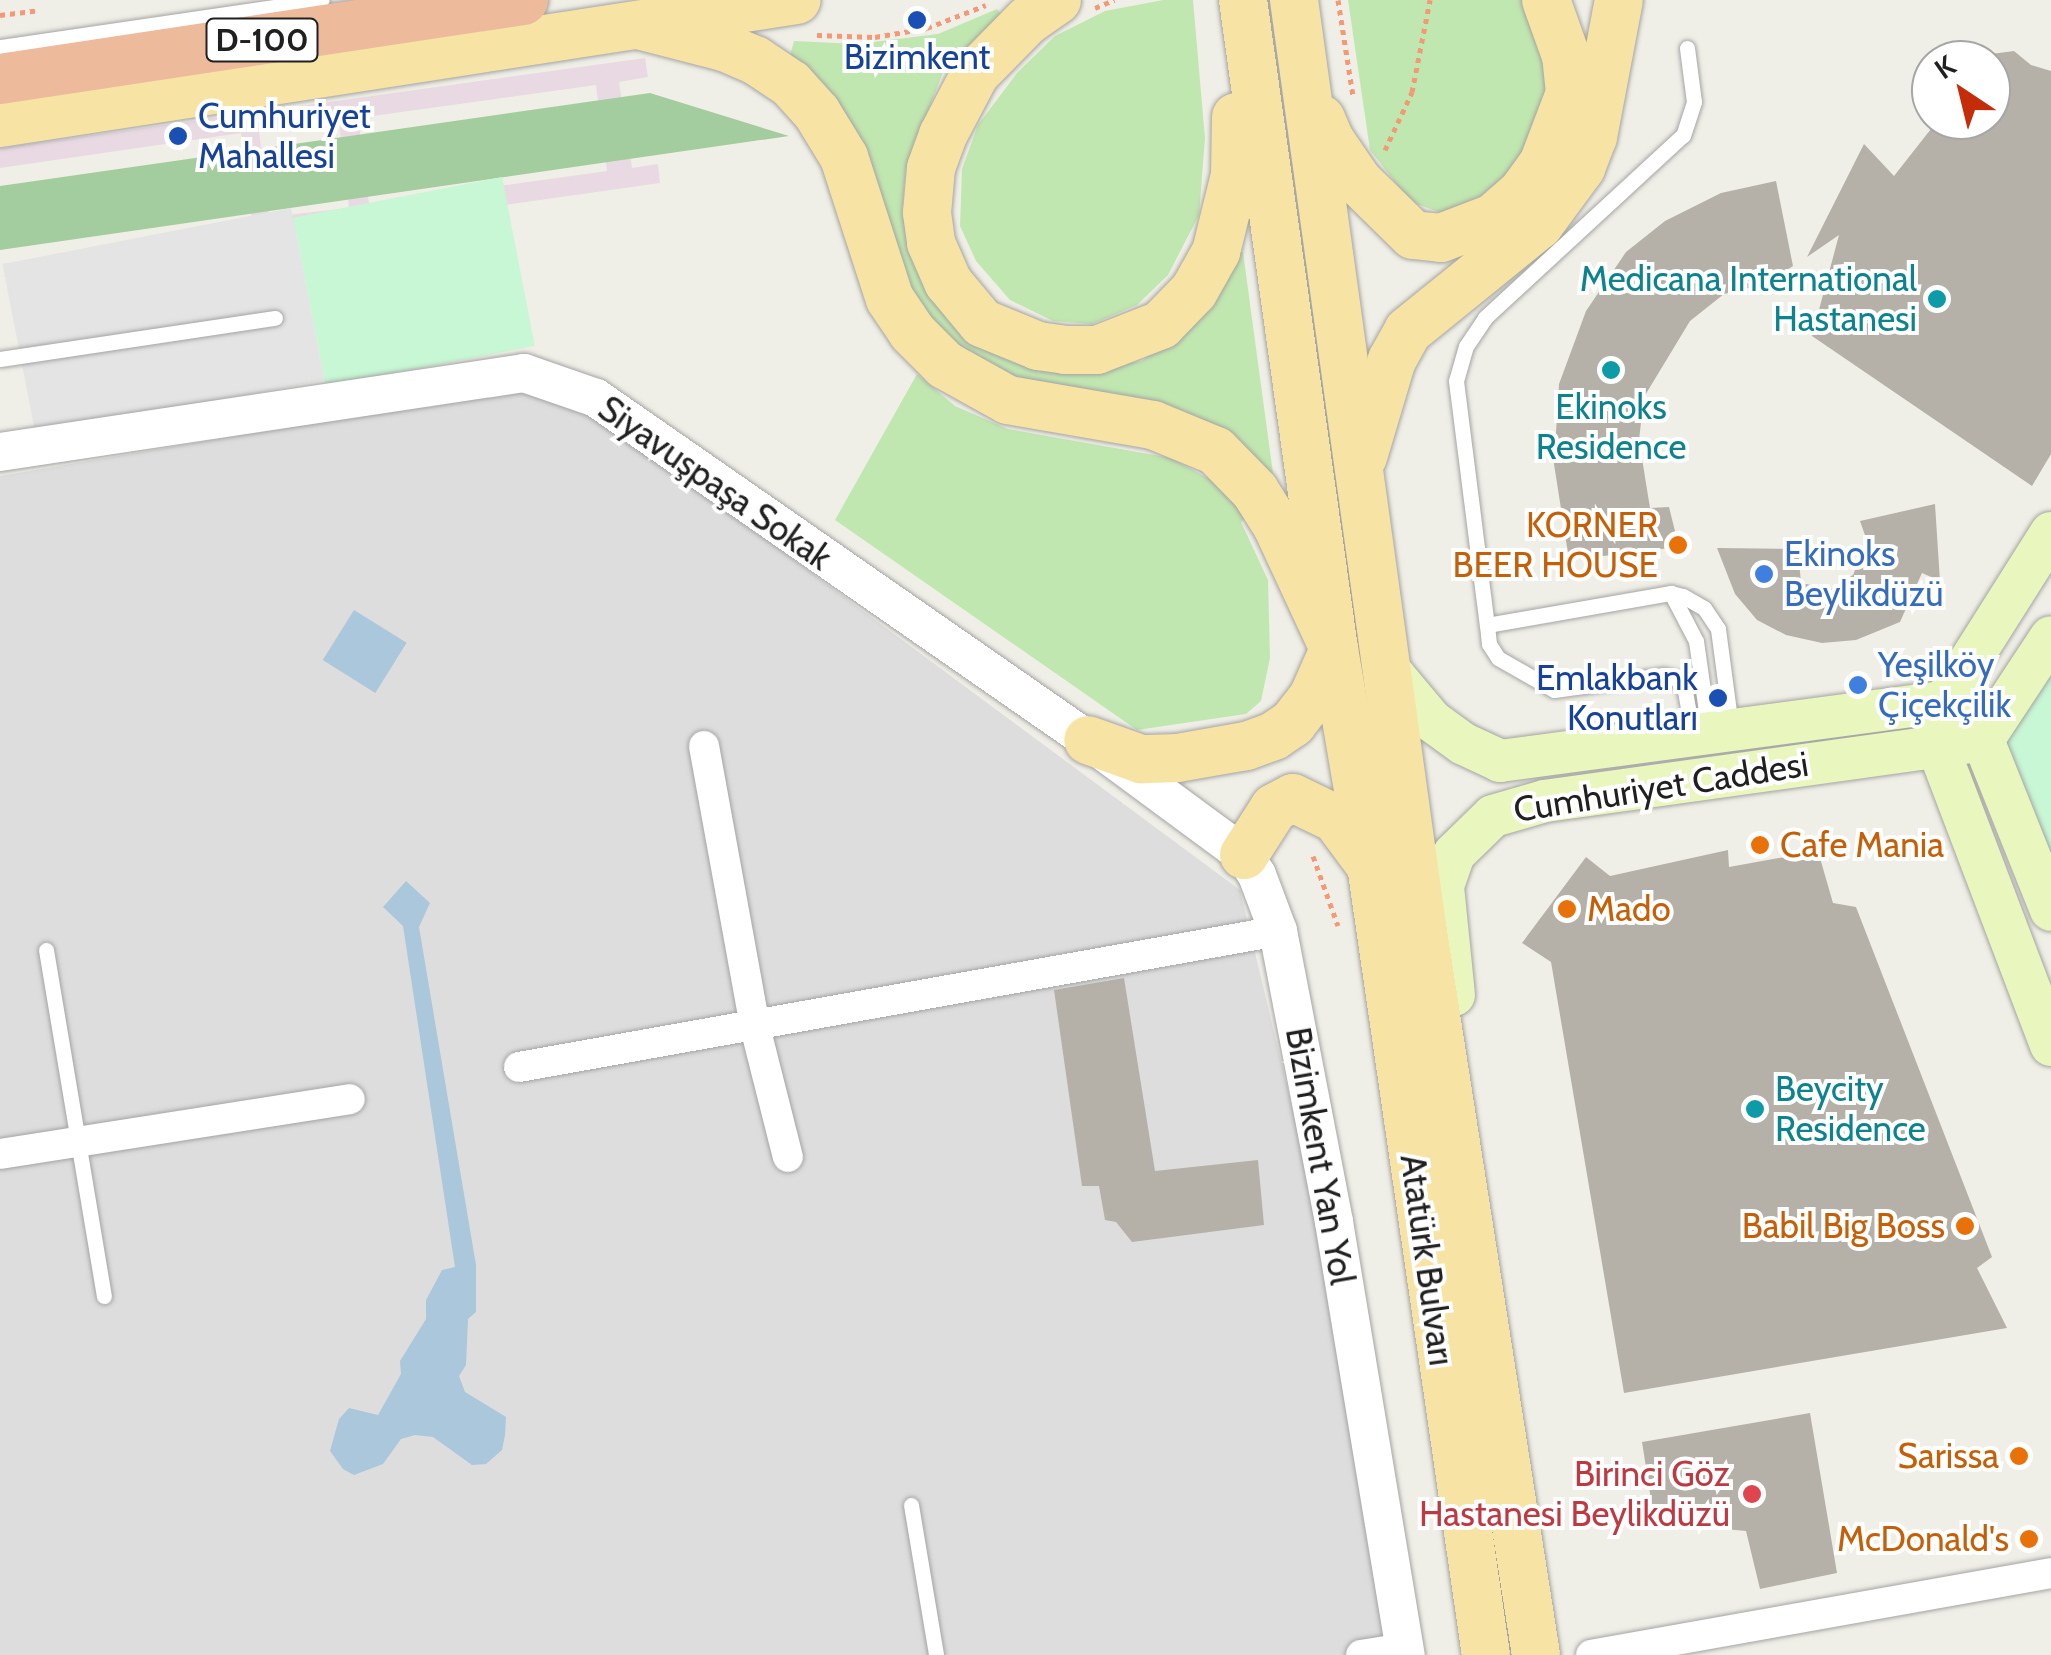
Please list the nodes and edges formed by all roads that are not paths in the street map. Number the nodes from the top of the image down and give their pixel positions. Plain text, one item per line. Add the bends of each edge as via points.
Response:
1 (322, 0) edge
2 (524, 0) edge
3 (1546, 0) edge
4 (1619, 0) edge
5 (1316, 5) edge
6 (1070, 6) edge
7 (801, 17) edge
8 (1245, 18) edge
9 (642, 26) junction
10 (0, 46) edge
11 (1687, 48) dead end
12 (0, 79) edge
13 (1306, 79) junction
14 (0, 123) edge
15 (275, 318) dead end
16 (0, 359) edge
17 (0, 452) edge
18 (1358, 475) junction
19 (2051, 533) edge
20 (1671, 593) junction
21 (1487, 626) junction
22 (2051, 637) edge
23 (1334, 649) junction
24 (1384, 665) junction
25 (1944, 702) junction
26 (1711, 733) junction
27 (1088, 740) junction
28 (1984, 740) junction
29 (1937, 745) junction
30 (704, 746) dead end
31 (1244, 855) junction
32 (1370, 865) junction
33 (2051, 910) edge
34 (1278, 931) junction
35 (46, 950) dead end
36 (2043, 1003) edge
37 (755, 1027) junction
38 (2051, 1045) edge
39 (519, 1067) dead end
40 (350, 1099) dead end
41 (76, 1142) junction
42 (1454, 1145) junction
43 (0, 1154) edge
44 (788, 1157) dead end
45 (104, 1296) dead end
46 (910, 1505) dead end
47 (2051, 1574) edge
48 (1697, 1646) edge
49 (1406, 1652) edge
50 (936, 1655) edge
51 (1361, 1655) edge
52 (1486, 1655) edge
53 (1536, 1655) edge
54 (1592, 1655) edge

1 - 10 lane
2 - 12 highway, D-100
3 - 13 main road via 1566,56 1570,93 1562,123 1521,194 1494,218 1462,233 1413,235 1374,202 1330,140
4 - 18 main road via 1581,168 1529,235 1408,331 1392,360
5 - 13 main road
6 - 8 main road via 1028,20 975,74 942,136 927,213 931,243 965,306 982,323 1038,346 1097,350 1132,340 1161,326 1194,291 1216,252 1229,206
7 - 9 main road
8 - 23 main road
9 - 14 main road
9 - 23 main road via 755,60 792,84 818,113 844,156 890,299 944,365 1008,400 1153,426 1216,451 1277,526
11 - 21 lane via 1694,102 1683,134 1485,318 1460,363 1456,381
13 - 18 main road, Atatürk Bulvarı
15 - 16 lane
17 - 27 street, Siyavuşpaşa Sokak via 524,373 596,398
18 - 24 main road, Atatürk Bulvarı
19 - 25 main road
20 - 21 lane
20 - 26 lane via 1696,641
20 - 26 lane via 1704,608 1718,629
21 - 26 lane via 1498,658 1554,690 1676,678
22 - 28 main road
23 - 27 main road via 1312,697 1274,736 1217,752 1141,759
23 - 32 main road, Atatürk Bulvarı
24 - 26 main road, Cumhuriyet Caddesi via 1432,721 1500,761
24 - 42 main road, Atatürk Bulvarı
25 - 26 main road, Cumhuriyet Caddesi
25 - 28 main road
25 - 29 main road
27 - 31 street, Bizimkent Yan Yol
28 - 29 main road, Cumhuriyet Caddesi
28 - 33 main road
29 - 36 main road
29 - 42 main road, Cumhuriyet Caddesi via 1544,801 1506,809 1484,824 1454,854 1443,886 1461,1058
30 - 37 street
31 - 32 main road via 1274,808 1293,798 1336,819
31 - 34 street, Bizimkent Yan Yol
32 - 52 main road, Atatürk Bulvarı
34 - 37 street
34 - 49 street, Bizimkent Yan Yol
35 - 41 lane
36 - 38 main road
37 - 39 street
37 - 44 street
40 - 41 street
41 - 43 street
41 - 45 lane
42 - 53 main road, Atatürk Bulvarı
46 - 50 lane
47 - 48 street
48 - 54 street
49 - 51 street

